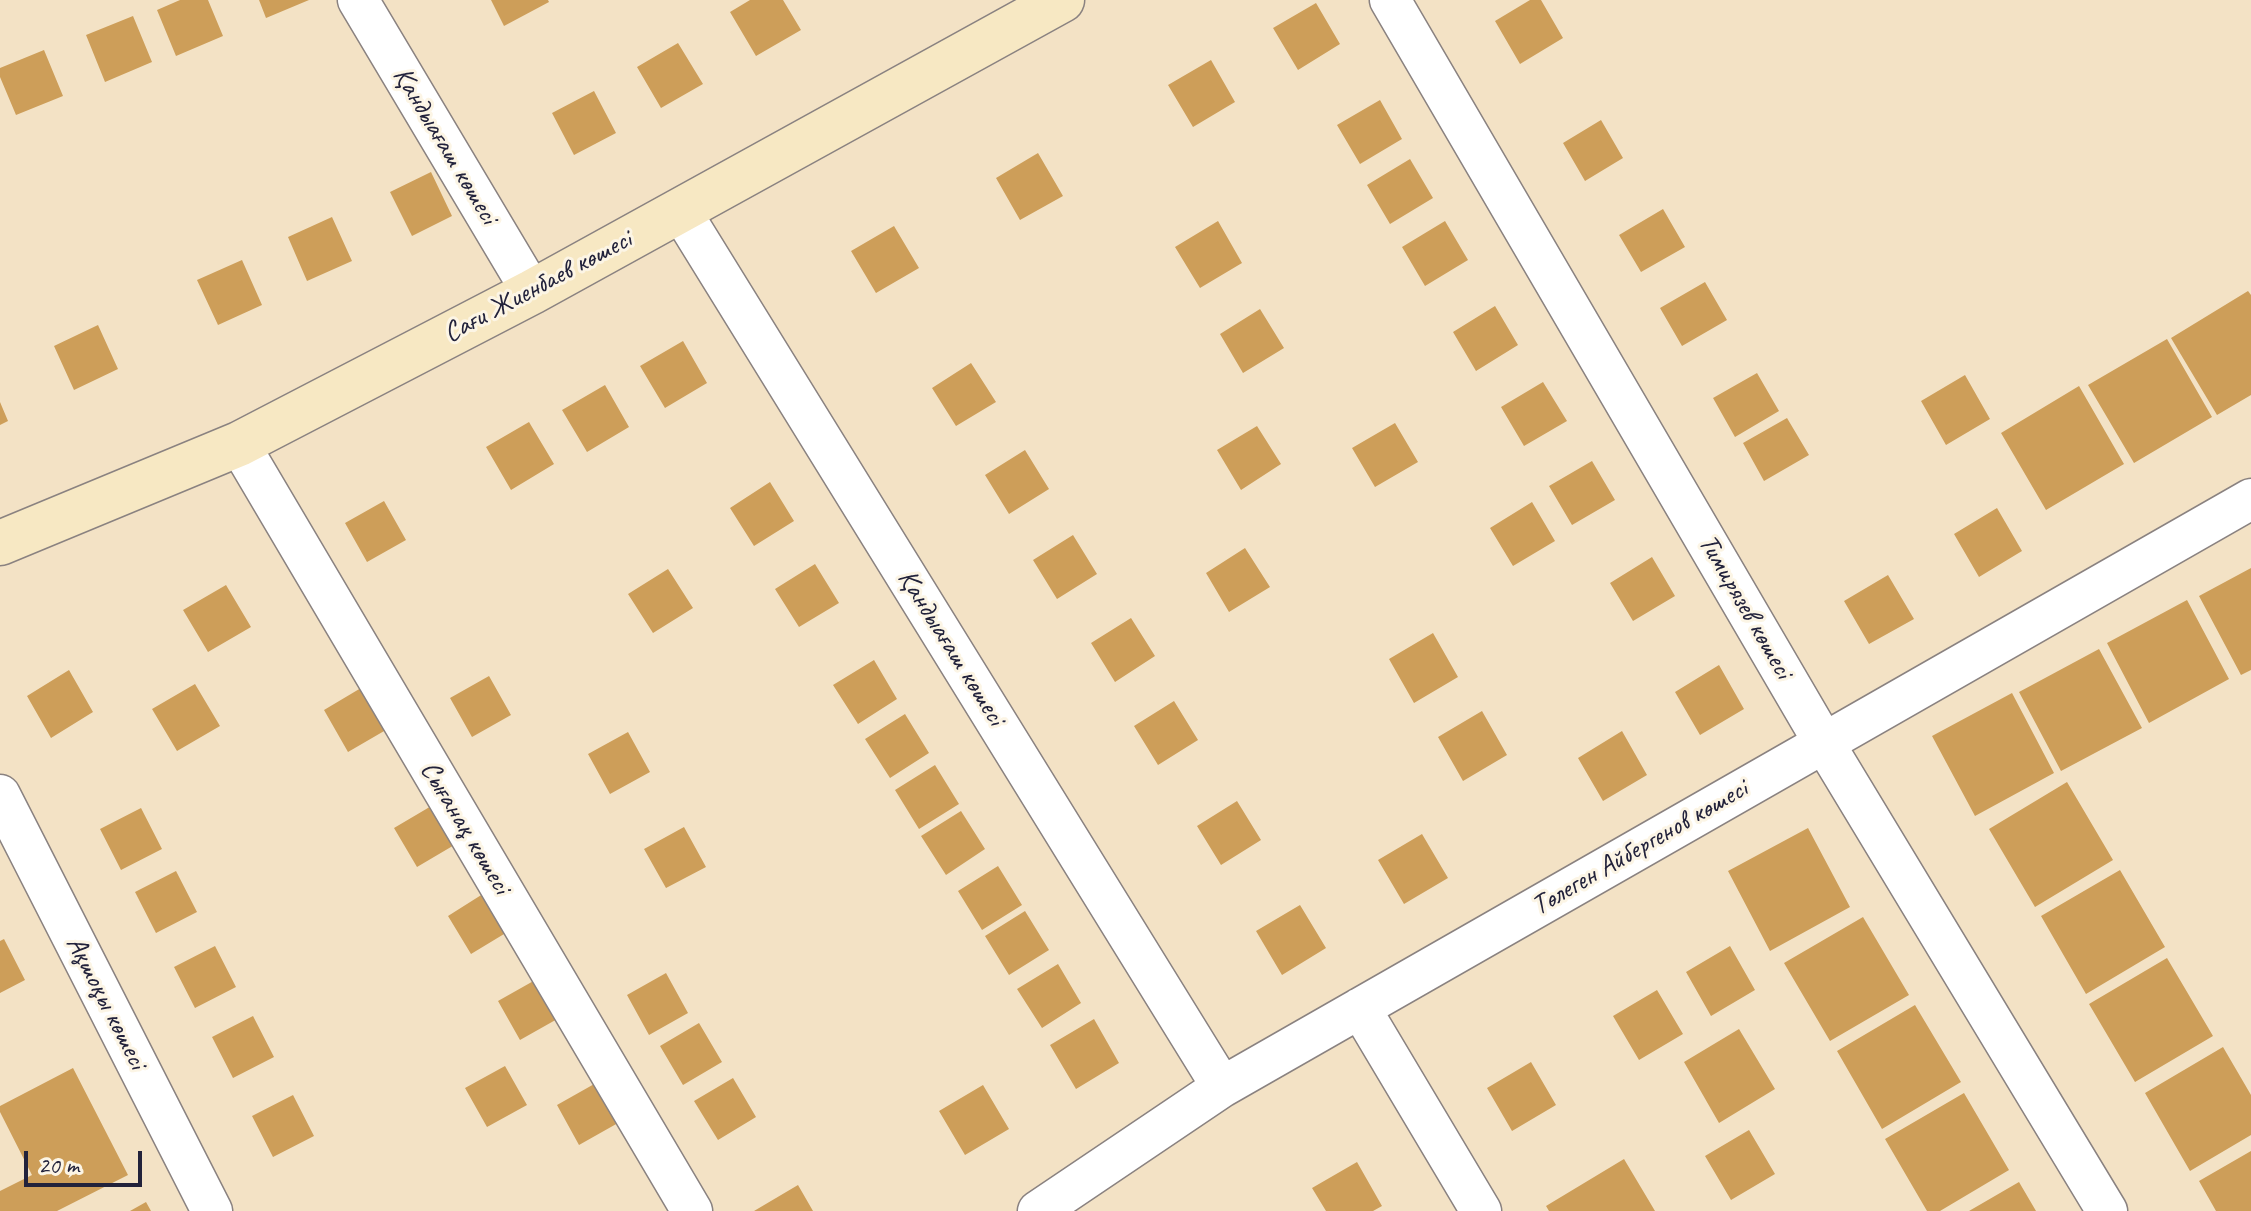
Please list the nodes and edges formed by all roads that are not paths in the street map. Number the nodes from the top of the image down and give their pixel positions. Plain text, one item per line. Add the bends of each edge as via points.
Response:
1 (358, 0) edge
2 (1062, 0) edge
3 (1390, 0) edge
4 (680, 210) junction
5 (532, 292) junction
6 (239, 444) junction
7 (2251, 499) edge
8 (0, 543) edge
9 (1824, 743) junction
10 (0, 795) edge
11 (1360, 1008) junction
12 (1222, 1087) junction
13 (212, 1211) edge
14 (692, 1211) edge
15 (1038, 1211) edge
16 (1481, 1211) edge
17 (2107, 1211) edge

1 - 5 street, Қандыағаш көшесі
2 - 4 main road, Сағи Жиенбаев көшесі
3 - 9 street, Тимирязев көшесі
4 - 5 main road, Сағи Жиенбаев көшесі
4 - 12 street, Қандыағаш көшесі
5 - 6 main road, Сағи Жиенбаев көшесі
6 - 8 main road, Сағи Жиенбаев көшесі
6 - 14 street, Сығанақ көшесі
7 - 9 street, Төлеген Айбергенов көшесі
9 - 11 street, Төлеген Айбергенов көшесі
9 - 17 street, Тимирязев көшесі
10 - 13 street, Ақшоқы көшесі
11 - 12 street, Төлеген Айбергенов көшесі
11 - 16 street
12 - 15 street, Төлеген Айбергенов көшесі

